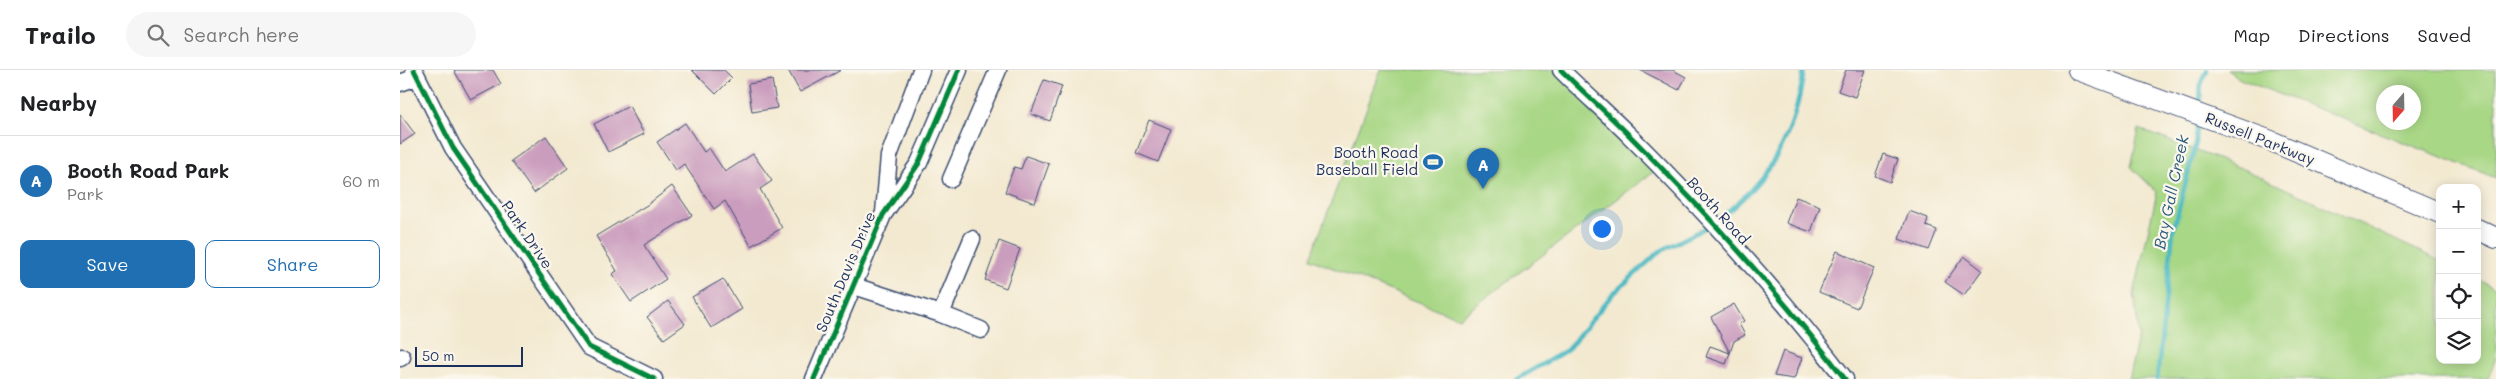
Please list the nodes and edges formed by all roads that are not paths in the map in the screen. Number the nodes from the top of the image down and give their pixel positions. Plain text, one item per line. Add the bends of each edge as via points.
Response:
1 (921, 70) edge
2 (959, 70) edge
3 (998, 70) edge
4 (1561, 70) edge
5 (2078, 70) edge
6 (415, 73) edge
7 (400, 83) edge
8 (951, 180) dead end
9 (2436, 211) edge
10 (884, 215) junction
11 (2481, 231) edge
12 (2496, 238) edge
13 (972, 239) dead end
14 (854, 286) junction
15 (942, 314) junction
16 (981, 330) dead end
17 (654, 379) edge
18 (814, 379) edge
19 (1845, 379) edge

1 - 10 street, South Davis Drive via 889,156
2 - 10 street, South Davis Drive via 919,162
3 - 8 street
4 - 19 street, Booth Road via 1713,222
5 - 9 main road, Russell Parkway via 2270,141
6 - 7 street
6 - 17 street, Park Drive via 452,148 588,347
10 - 14 street, South Davis Drive
11 - 12 main road
13 - 15 street
14 - 15 street
14 - 18 street, South Davis Drive
15 - 16 street

